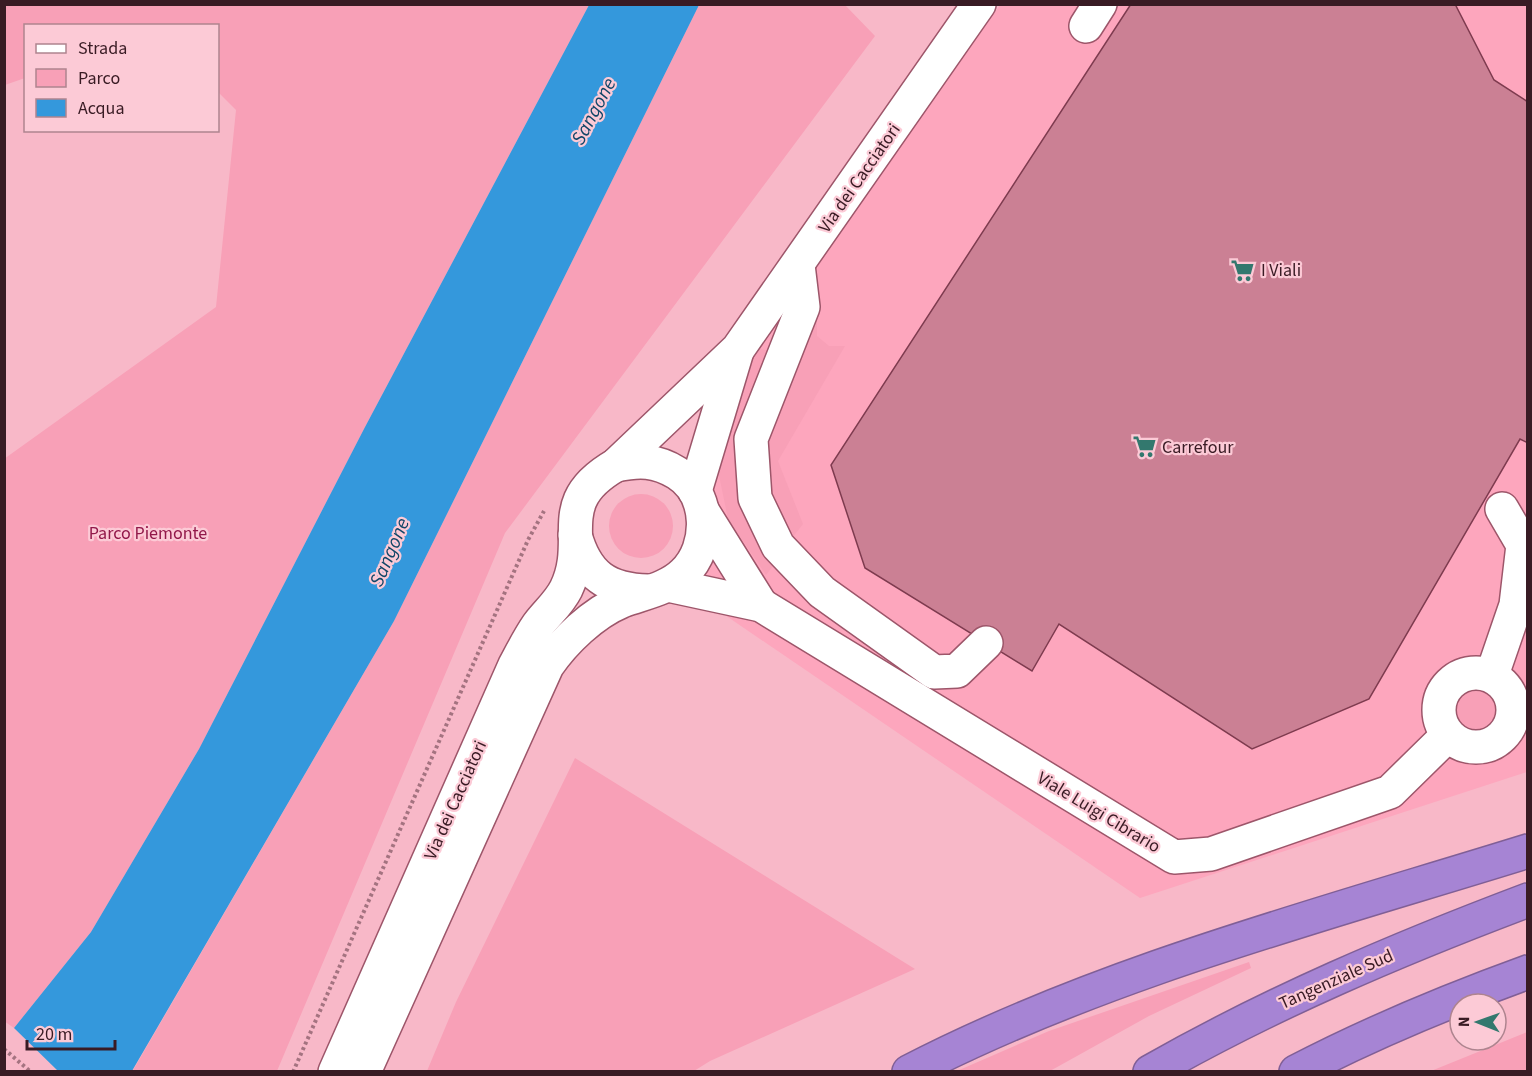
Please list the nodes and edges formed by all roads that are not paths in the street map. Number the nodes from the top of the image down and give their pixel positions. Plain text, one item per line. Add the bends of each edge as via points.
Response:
1 (963, 11) edge
2 (798, 265) junction
3 (738, 350) junction
4 (616, 465) junction
5 (699, 502) junction
6 (1502, 509) dead end
7 (574, 534) junction
8 (658, 588) junction
9 (760, 605) junction
10 (986, 643) dead end
11 (1492, 675) junction
12 (1520, 713) edge
13 (1448, 735) junction
14 (1527, 851) edge
15 (1527, 900) edge
16 (1527, 972) edge
17 (335, 1071) edge
18 (364, 1071) edge
19 (909, 1071) edge
20 (1150, 1071) edge
21 (1296, 1071) edge

1 - 2 street, Via dei Cacciatori
2 - 3 street, Via dei Cacciatori
2 - 10 street via 803,307 751,439 755,498 778,546 822,592 934,672 957,671
3 - 4 street, Via dei Cacciatori
3 - 5 street, Via dei Cacciatori
4 - 5 street, Via dei Cacciatori via 638,460 660,464 680,474
4 - 7 street, Via dei Cacciatori via 596,476 582,494 575,513
5 - 8 street, Via dei Cacciatori via 704,535 697,556 684,573
5 - 9 street
6 - 11 street via 1523,545 1516,605
7 - 8 street, Via dei Cacciatori via 591,571 608,583 627,590
7 - 17 street, Via dei Cacciatori via 575,562 565,591 539,624 515,665
8 - 9 street
8 - 18 street, Via dei Cacciatori via 619,603 593,620 556,652 547,666
9 - 13 street, Viale Luigi Cibrario via 1174,857 1211,854 1390,792
11 - 12 street via 1508,690
11 - 13 street via 1467,673 1446,687 1439,711
12 - 13 street via 1494,743 1470,747
14 - 19 highway via 1161,967 1053,1007
15 - 20 highway, Tangenziale Sud via 1324,982
16 - 21 highway via 1374,1033

